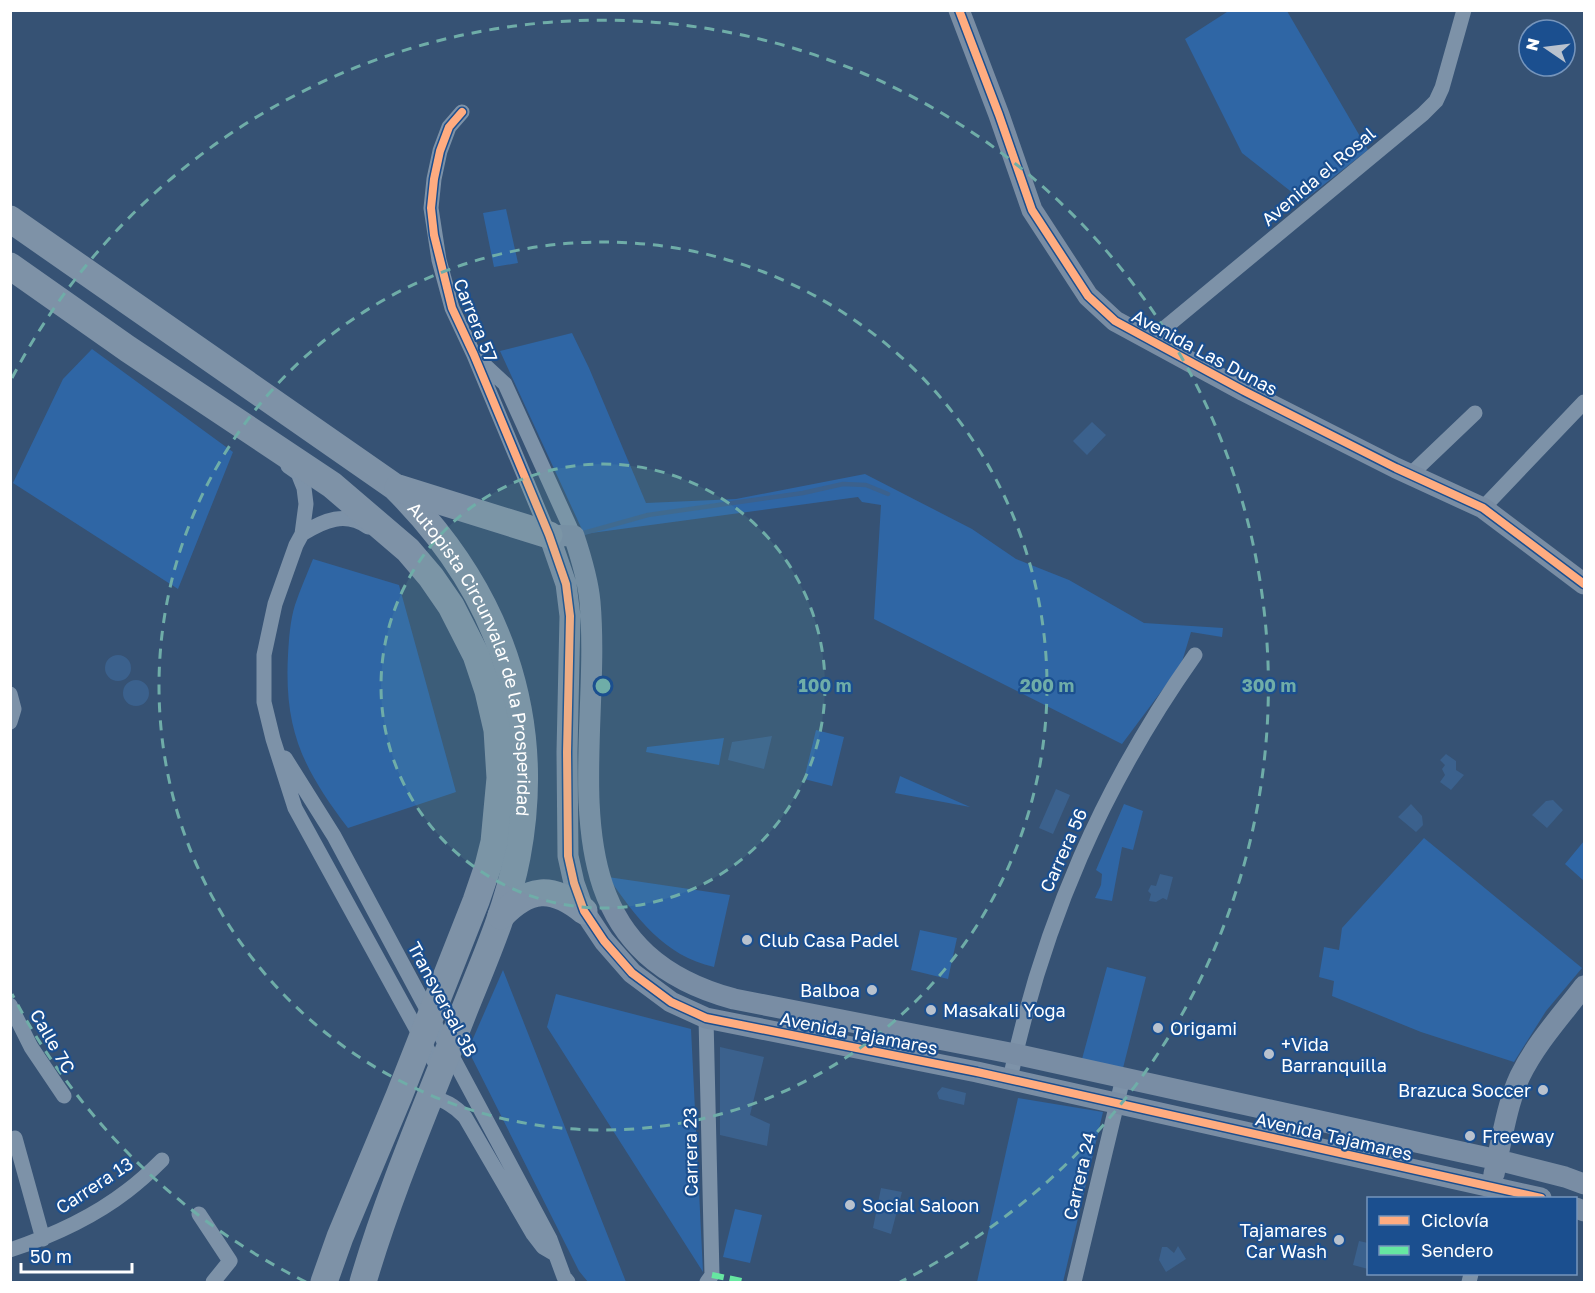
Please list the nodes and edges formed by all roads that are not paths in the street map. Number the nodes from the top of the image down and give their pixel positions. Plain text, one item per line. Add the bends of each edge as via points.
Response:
1 (959, 10) edge
2 (1464, 10) edge
3 (462, 112) dead end
4 (10, 219) edge
5 (10, 266) edge
6 (1152, 342) junction
7 (474, 355) junction
8 (1584, 402) edge
9 (212, 404) junction
10 (1475, 413) dead end
11 (1410, 475) junction
12 (395, 486) junction
13 (1483, 508) junction
14 (303, 534) junction
15 (561, 535) junction
16 (408, 550) junction
17 (1584, 584) edge
18 (1195, 655) dead end
19 (10, 694) edge
20 (11, 721) edge
21 (273, 739) junction
22 (584, 911) junction
23 (501, 916) junction
24 (1584, 986) edge
25 (10, 1005) edge
26 (706, 1018) junction
27 (422, 1039) junction
28 (1015, 1054) junction
29 (1123, 1078) junction
30 (1010, 1079) junction
31 (435, 1084) junction
32 (64, 1096) dead end
33 (1117, 1103) junction
34 (15, 1138) dead end
35 (162, 1160) dead end
36 (1498, 1160) junction
37 (1584, 1184) edge
38 (1490, 1192) edge
39 (1532, 1197) edge
40 (199, 1214) dead end
41 (43, 1239) junction
42 (10, 1250) edge
43 (555, 1254) junction
44 (213, 1282) edge
45 (324, 1282) edge
46 (363, 1282) edge
47 (568, 1282) edge
48 (707, 1282) edge
49 (1074, 1282) edge

1 - 6 street, Avenida Las Dunas via 1032,210 1088,296 1115,321
2 - 6 street, Avenida el Rosal via 1436,101
3 - 7 street, Carrera 57 via 449,127 440,151 431,208 445,287
4 - 12 highway, Autopista Circunvalar de la Prosperidad
5 - 9 highway, Autopista Circunvalar de la Prosperidad
6 - 11 street, Avenida Las Dunas
7 - 15 street, Carrera 57
7 - 15 street, Carrera 57 via 505,384
8 - 13 street
9 - 14 street, Transversal 3B via 215,413 298,473 306,504
9 - 16 highway, Autopista Circunvalar de la Prosperidad via 332,485
10 - 11 street
11 - 13 street, Avenida Las Dunas
12 - 15 highway
12 - 23 highway, Autopista Circunvalar de la Prosperidad via 453,553 471,581 493,624 513,685 523,750 524,803 517,857
13 - 17 street, Avenida Las Dunas
14 - 16 street via 329,521 357,519 398,549
14 - 21 street, Transversal 3B via 275,604 264,655 264,702
15 - 22 street, Avenida Tajamares via 570,616 568,856
15 - 28 street, Avenida Tajamares via 583,564 590,600 588,753 592,846 602,886 619,921 639,946 668,972 710,993
16 - 27 highway, Autopista Circunvalar de la Prosperidad via 451,606 476,655 497,730 500,778 488,866
18 - 28 street, Carrera 56 via 1142,734 1105,801 1062,899 1035,975
19 - 20 street via 14,709
21 - 27 street, Transversal 3B via 295,808
21 - 43 street, Transversal 3B via 334,836
22 - 23 highway via 569,899 551,893 532,894 514,902
22 - 26 street, Avenida Tajamares via 632,973 671,1002
23 - 31 highway, Autopista Circunvalar de la Prosperidad
24 - 36 street via 1521,1074
25 - 32 street, Calle 7C via 31,1047
26 - 30 street, Avenida Tajamares
26 - 48 street, Carrera 23 via 712,1275
27 - 31 street, Transversal 3B
27 - 45 highway, Autopista Circunvalar de la Prosperidad
28 - 29 street, Avenida Tajamares
28 - 30 street, Carrera 56
29 - 33 street, Carrera 24
29 - 36 street, Avenida Tajamares
30 - 33 street, Avenida Tajamares
31 - 43 street via 444,1100 465,1117 533,1234
31 - 46 highway, Autopista Circunvalar de la Prosperidad
33 - 38 street, Avenida Tajamares
33 - 49 street, Carrera 24
34 - 41 street
35 - 41 street, Carrera 13 via 102,1208
36 - 37 street, Avenida Tajamares
36 - 38 street
38 - 39 street, Avenida Tajamares
40 - 44 street via 230,1262
41 - 42 street, Carrera 13
43 - 47 street, Transversal 3B

